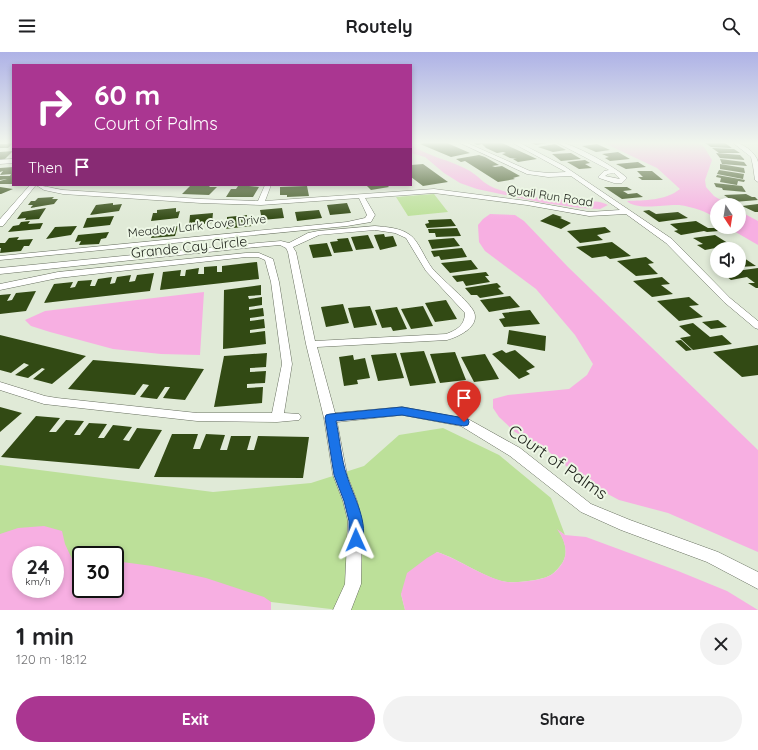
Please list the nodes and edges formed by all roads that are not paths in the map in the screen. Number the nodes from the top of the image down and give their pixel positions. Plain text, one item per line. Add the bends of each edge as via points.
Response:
1 (519, 168) edge
2 (562, 168) edge
3 (610, 168) edge
4 (757, 168) edge
5 (615, 171) dead end
6 (571, 174) junction
7 (758, 180) edge
8 (758, 184) edge
9 (32, 186) edge
10 (42, 186) edge
11 (268, 186) edge
12 (408, 186) edge
13 (758, 190) edge
14 (411, 191) junction
15 (361, 196) junction
16 (157, 198) junction
17 (261, 203) junction
18 (150, 205) dead end
19 (628, 212) junction
20 (0, 224) edge
21 (289, 246) junction
22 (0, 258) edge
23 (0, 272) edge
24 (0, 287) edge
25 (756, 323) edge
26 (311, 344) junction
27 (0, 386) edge
28 (295, 417) dead end
29 (278, 418) junction
30 (330, 418) junction
31 (758, 581) edge
32 (342, 610) edge

1 - 6 street via 530,173
2 - 6 street
3 - 5 street
4 - 7 street
6 - 19 street
8 - 13 street
9 - 20 street
10 - 16 street, Quail Run Road via 54,191 98,190
11 - 17 street
12 - 14 street
14 - 15 street, Quail Run Road
14 - 19 street, Quail Run Road via 454,192 589,214
15 - 17 street, Quail Run Road
15 - 22 street, Meadow Lark Cove Drive via 371,215 368,220 347,224
16 - 17 street, Quail Run Road via 216,205
16 - 18 street
19 - 25 street via 680,251 727,300
21 - 23 street via 282,243 246,246
21 - 26 street
21 - 26 street via 318,234 380,228 399,232 412,240 420,257 435,276 470,313 468,324 447,337
24 - 29 street, Grande Cay Circle via 65,274 230,257 259,255 269,259 275,282 287,364
26 - 30 street
27 - 29 street via 57,402 197,417
28 - 29 street
30 - 31 street, Court of Palms via 402,411 464,422 515,452 586,508 712,557
30 - 32 street via 340,475 355,521 353,584

